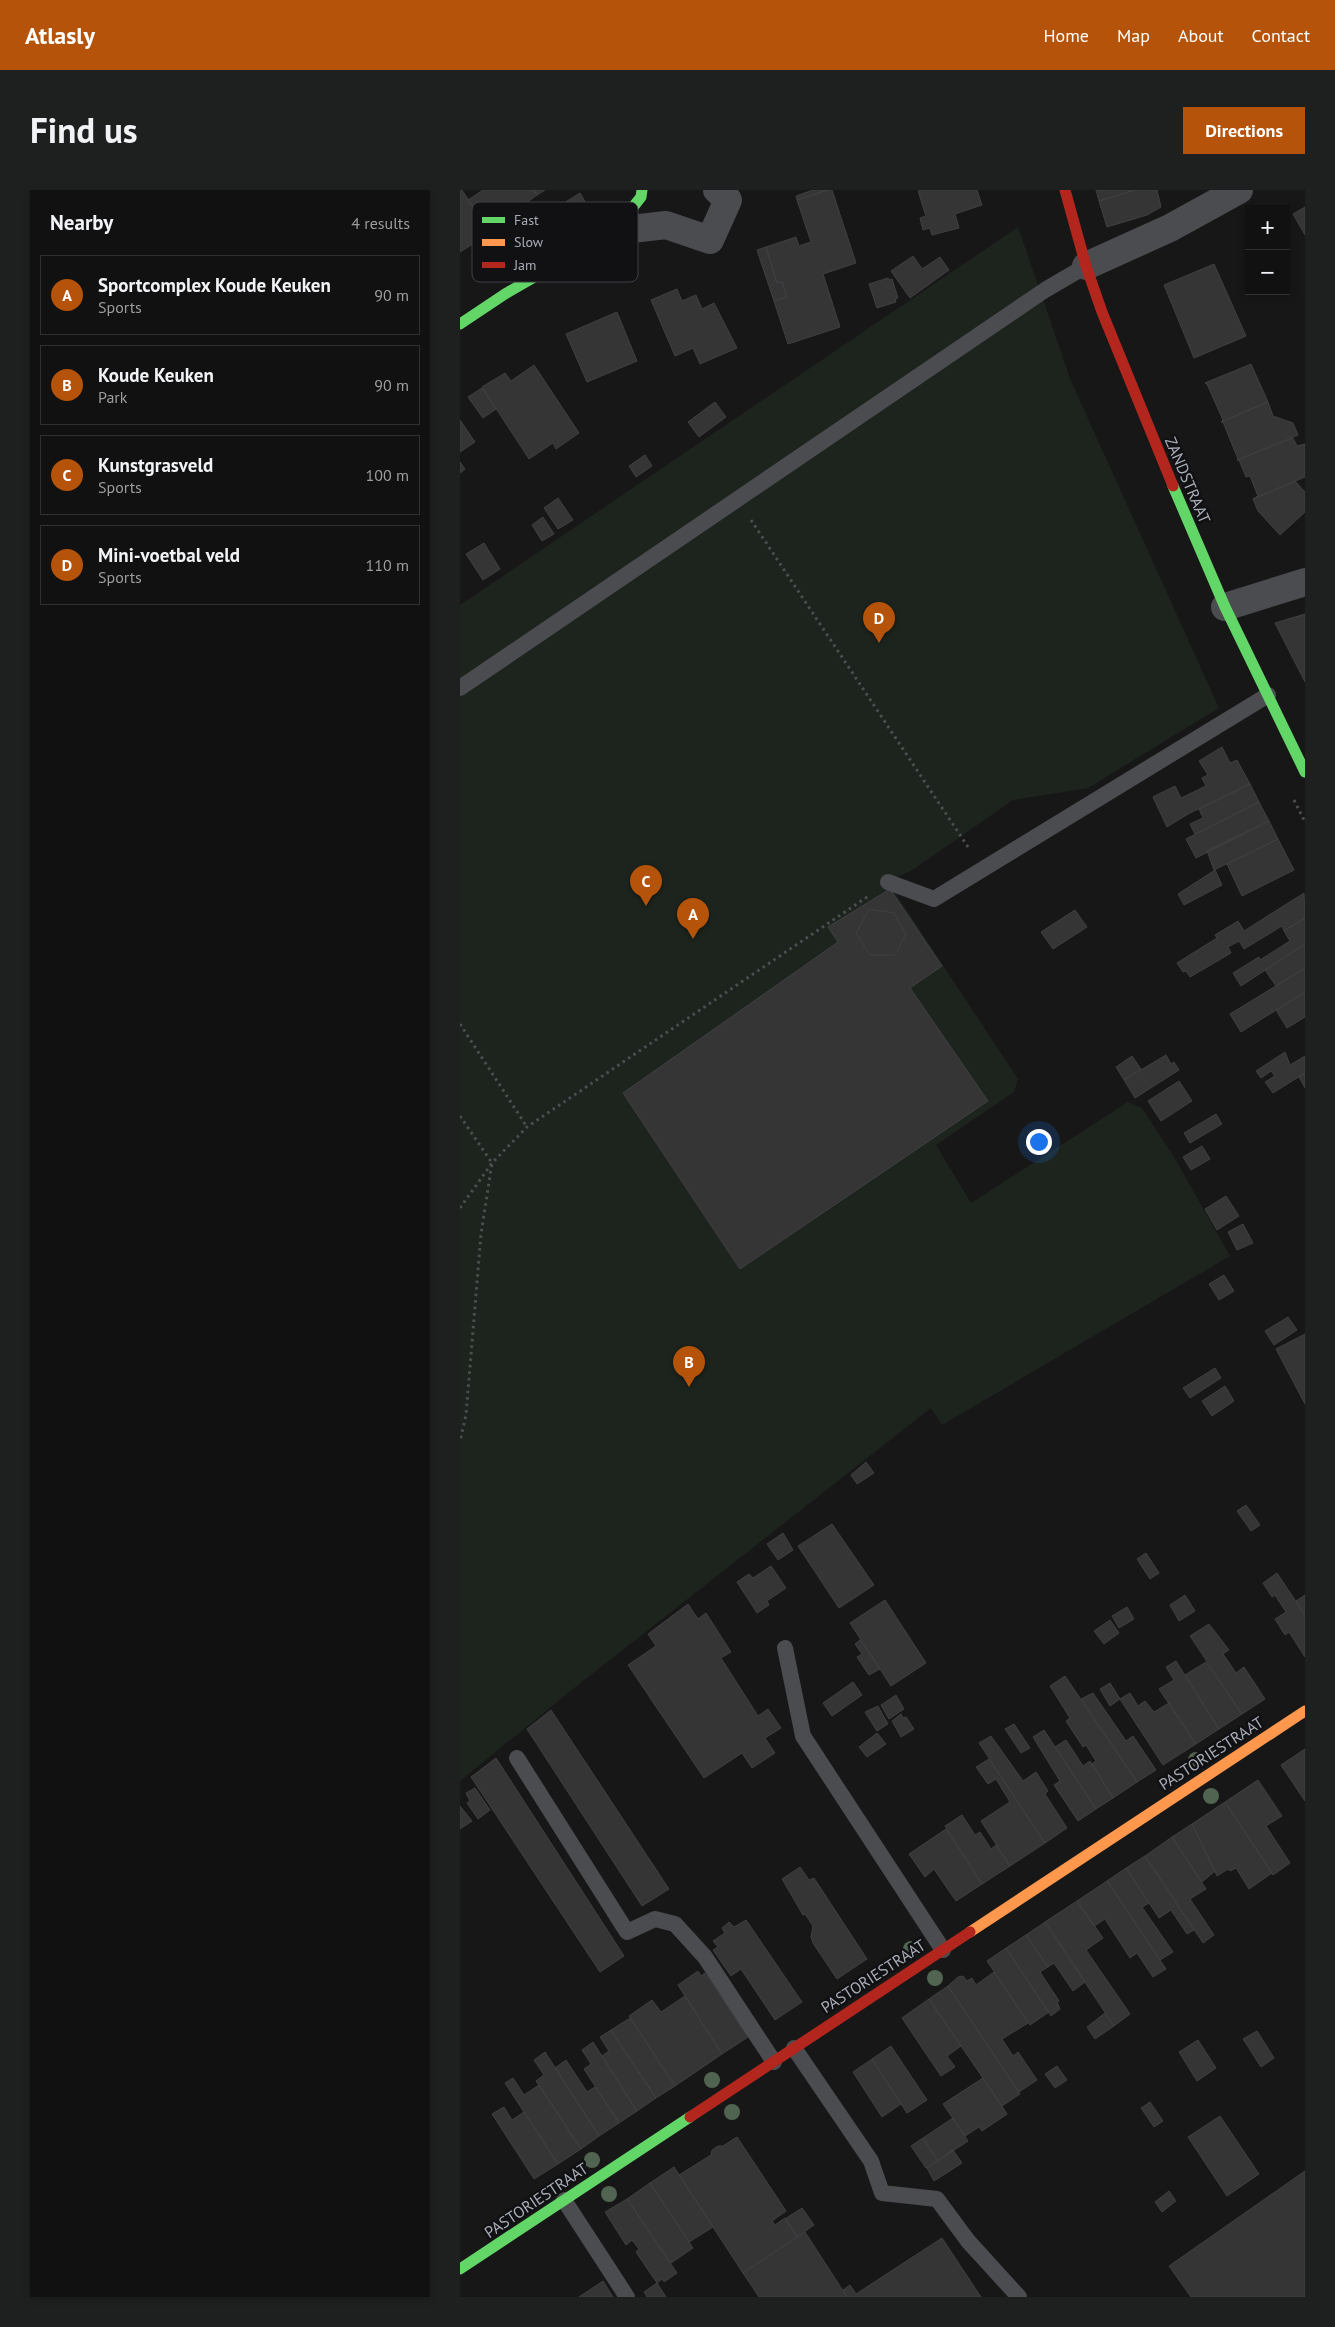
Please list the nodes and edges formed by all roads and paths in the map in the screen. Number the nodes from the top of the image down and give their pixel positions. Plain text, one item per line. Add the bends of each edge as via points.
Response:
1 (642, 190) edge
2 (717, 190) edge
3 (1065, 190) edge
4 (1239, 190) edge
5 (637, 202) edge
6 (638, 228) edge
7 (1086, 266) junction
8 (526, 282) edge
9 (460, 324) edge
10 (737, 500) junction
11 (1305, 582) edge
12 (1225, 607) junction
13 (460, 688) edge
14 (1268, 695) junction
15 (1305, 772) edge
16 (982, 869) junction
17 (888, 882) joint
18 (460, 1024) edge
19 (460, 1116) edge
20 (527, 1127) junction
21 (492, 1163) junction
22 (460, 1208) edge
23 (460, 1441) edge
24 (785, 1648) dead end
25 (1305, 1711) edge
26 (517, 1758) dead end
27 (942, 1950) junction
28 (794, 2048) junction
29 (774, 2062) junction
30 (564, 2200) junction
31 (460, 2269) edge
32 (627, 2297) edge
33 (1019, 2297) edge

1 - 5 street
2 - 6 street via 728,200 710,240 666,225
3 - 7 street, ZANDSTRAAT
4 - 7 street via 1170,228
7 - 10 lane via 1045,290
7 - 12 street, ZANDSTRAAT via 1153,438
8 - 9 street
10 - 13 lane
10 - 16 path
11 - 12 street
12 - 14 street, ZANDSTRAAT
14 - 15 street, ZANDSTRAAT
14 - 16 lane
16 - 17 lane via 934,899
17 - 20 path
18 - 20 path
19 - 21 path
20 - 21 path
21 - 22 path
21 - 23 path via 481,1234 466,1415
24 - 27 lane via 803,1736
25 - 27 street, PASTORIESTRAAT
26 - 29 lane via 627,1932 655,1920 675,1924 705,1956
27 - 28 street, PASTORIESTRAAT
28 - 29 street, PASTORIESTRAAT
28 - 33 lane via 871,2161 882,2193 937,2200 968,2241
29 - 30 street, PASTORIESTRAAT
30 - 31 street, PASTORIESTRAAT
30 - 32 lane

